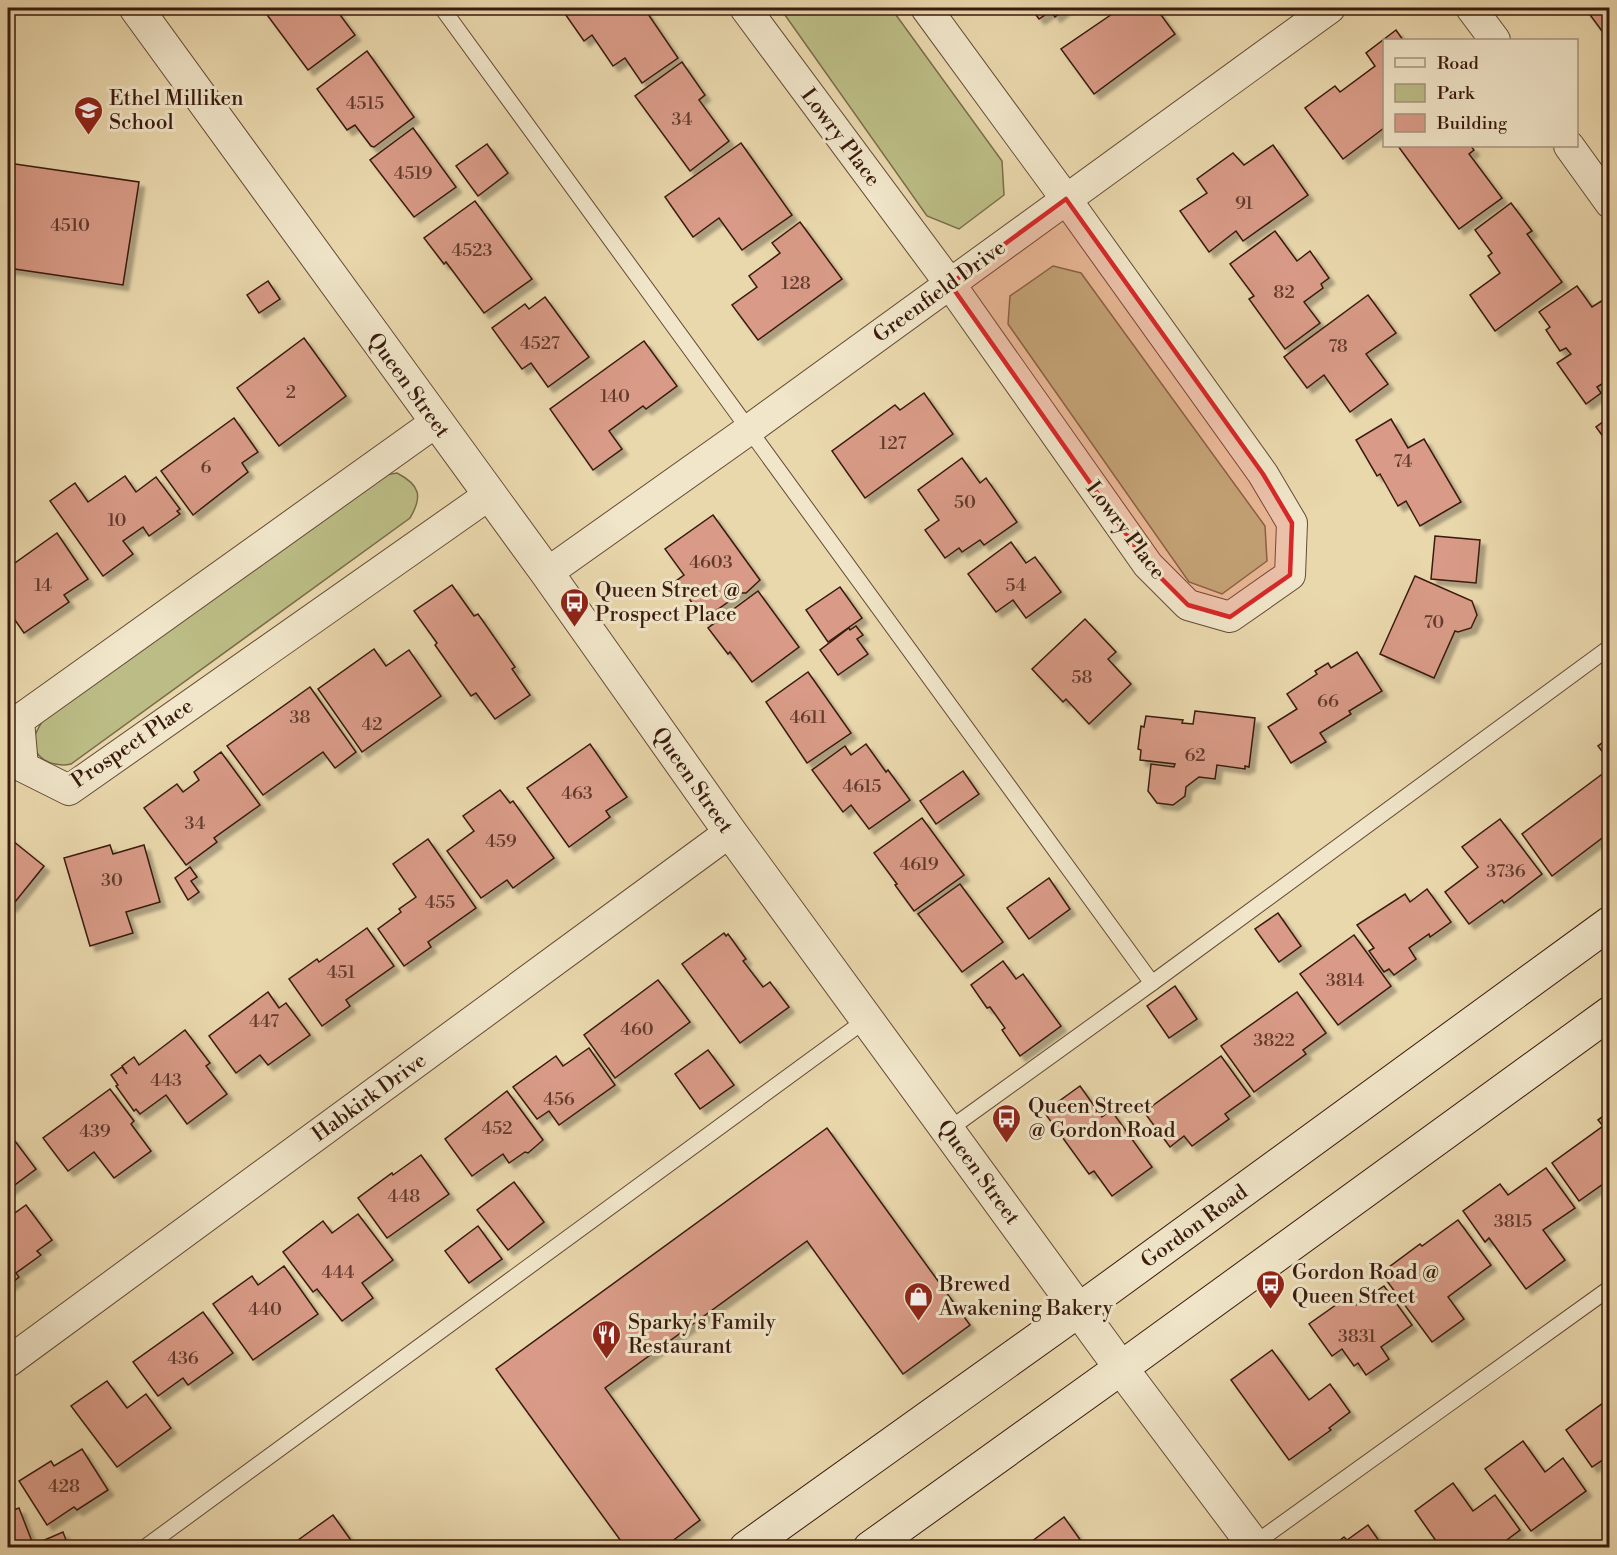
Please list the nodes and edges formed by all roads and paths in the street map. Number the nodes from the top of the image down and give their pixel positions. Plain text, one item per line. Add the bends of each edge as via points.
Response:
1 (136, 8) edge
2 (442, 8) edge
3 (744, 8) edge
4 (926, 8) edge
5 (1329, 8) edge
6 (1472, 8) edge
7 (1494, 39) edge
8 (1570, 147) edge
9 (1066, 199) junction
10 (1610, 203) edge
11 (950, 284) junction
12 (436, 422) junction
13 (750, 429) junction
14 (489, 495) junction
15 (547, 573) junction
16 (1610, 647) edge
17 (730, 832) junction
18 (1610, 922) edge
19 (1152, 983) junction
20 (1610, 1013) edge
21 (867, 1019) junction
22 (948, 1130) junction
23 (1610, 1288) edge
24 (1079, 1310) junction
25 (8, 1362) edge
26 (1121, 1368) junction
27 (1255, 1546) edge
28 (144, 1548) edge
29 (746, 1548) edge
30 (870, 1548) edge

1 - 12 main road, Queen Street
2 - 13 lane
3 - 11 street, Lowry Place
4 - 9 street, Lowry Place
5 - 9 street, Greenfield Drive
6 - 7 street
8 - 10 street
9 - 11 street, Greenfield Drive
9 - 11 street, Lowry Place via 1263,474 1292,523 1290,575 1230,617 1188,605 1148,565
11 - 13 street, Greenfield Drive
12 - 14 main road, Queen Street
12 - 14 street, Prospect Place via 19,720 23,767 69,789
13 - 15 street, Greenfield Drive
13 - 19 lane
14 - 15 main road, Queen Street
15 - 17 main road, Queen Street
16 - 19 lane
17 - 21 main road, Queen Street
17 - 25 street, Habkirk Drive
18 - 24 main road, Gordon Road
19 - 22 lane
20 - 26 main road
21 - 22 main road, Queen Street
21 - 28 lane
22 - 24 main road, Queen Street
23 - 27 lane
24 - 26 main road, Queen Street
24 - 29 main road, Gordon Road
26 - 27 main road, Queen Street
26 - 30 main road

